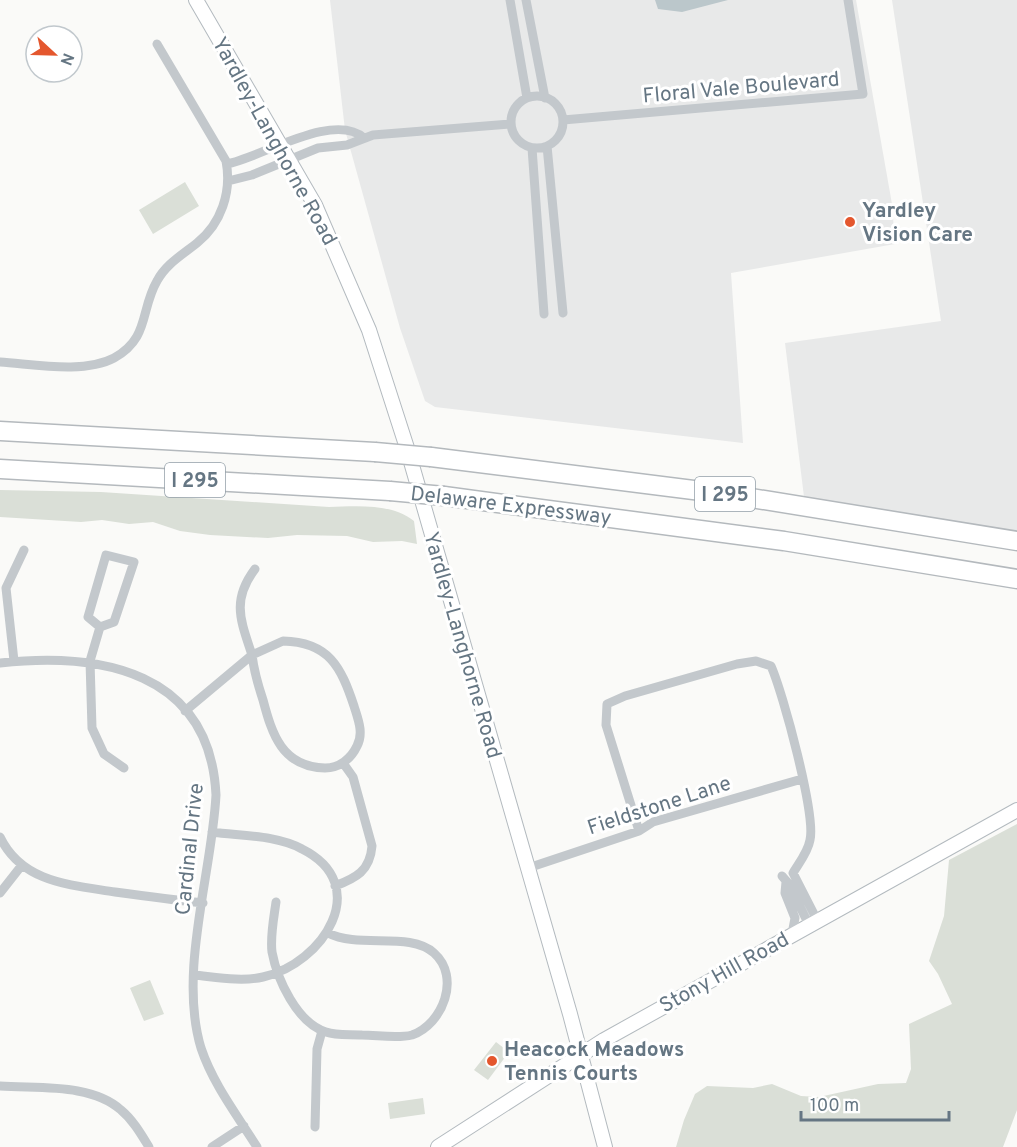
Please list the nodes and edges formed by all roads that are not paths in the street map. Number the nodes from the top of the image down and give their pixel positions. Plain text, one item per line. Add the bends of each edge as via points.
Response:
1 (196, 0) edge
2 (510, 0) edge
3 (526, 0) edge
4 (848, 0) edge
5 (157, 44) dead end
6 (527, 98) junction
7 (545, 98) junction
8 (562, 120) junction
9 (511, 124) junction
10 (364, 138) junction
11 (281, 143) junction
12 (547, 146) junction
13 (532, 148) junction
14 (291, 161) junction
15 (227, 164) junction
16 (228, 181) junction
17 (563, 313) dead end
18 (544, 314) dead end
19 (0, 362) edge
20 (0, 431) edge
21 (0, 470) edge
22 (1017, 541) edge
23 (24, 550) dead end
24 (255, 569) dead end
25 (1017, 579) edge
26 (100, 627) junction
27 (252, 655) junction
28 (14, 661) junction
29 (90, 661) junction
30 (0, 663) edge
31 (185, 711) junction
32 (343, 763) junction
33 (124, 768) dead end
34 (802, 779) junction
35 (1017, 810) edge
36 (639, 831) junction
37 (212, 832) junction
38 (0, 837) edge
39 (22, 865) junction
40 (528, 868) junction
41 (334, 886) junction
42 (0, 893) edge
43 (276, 902) dead end
44 (203, 903) junction
45 (813, 923) junction
46 (328, 933) junction
47 (792, 934) junction
48 (279, 972) junction
49 (194, 975) junction
50 (322, 1030) junction
51 (582, 1055) junction
52 (0, 1086) edge
53 (244, 1126) junction
54 (315, 1127) dead end
55 (149, 1147) edge
56 (212, 1147) edge
57 (257, 1147) edge
58 (438, 1147) edge
59 (605, 1147) edge

1 - 11 main road, Yardley-Langhorne Road
2 - 6 street
3 - 7 street
4 - 8 street, Floral Vale Boulevard via 863,94
5 - 15 street
6 - 7 street
6 - 9 street via 515,108
7 - 8 street via 556,105
8 - 12 street via 559,136
9 - 10 street
9 - 13 street via 516,138
10 - 11 street via 345,130 314,132
10 - 14 street via 347,145 318,148
11 - 14 main road, Yardley-Langhorne Road
11 - 15 street via 258,156
12 - 13 street
12 - 17 street
13 - 18 street
14 - 16 street
14 - 40 main road, Yardley-Langhorne Road via 349,281 395,408
15 - 16 street
16 - 19 street via 215,224 160,275 144,324 124,351 88,366
20 - 22 highway, Delaware Expressway / I 295, bridge via 431,457 733,495
21 - 25 highway, Delaware Expressway / I 295, bridge via 444,496 784,541
23 - 28 street via 6,588
24 - 27 street via 239,600
26 - 26 street via 114,622 134,562 106,555 88,617
26 - 29 street
27 - 31 street
27 - 32 street via 272,734 279,746 310,766 331,768
27 - 32 street via 273,644 293,642 315,647 335,662 360,730 357,747
28 - 29 street, Cardinal Drive
28 - 30 street, Cardinal Drive
29 - 31 street, Cardinal Drive via 117,666 148,680
29 - 33 street via 94,735 104,754
31 - 37 street, Cardinal Drive via 206,742 214,770
32 - 41 street via 353,777 372,846 368,865 359,876
34 - 36 street, Fieldstone Lane via 664,819
34 - 36 street via 771,666 756,661 737,664 624,696 607,704 606,725
34 - 45 street via 810,841 793,873
35 - 45 main road, Stony Hill Road
36 - 40 street, Fieldstone Lane
37 - 41 street via 300,847 325,868
37 - 44 street, Cardinal Drive
38 - 39 street
39 - 42 street
39 - 44 street via 63,885
40 - 51 main road, Yardley-Langhorne Road
41 - 46 street via 336,908
43 - 48 street via 272,951
44 - 49 street, Cardinal Drive
45 - 47 main road, Stony Hill Road
45 - 47 street via 784,879 795,918
46 - 48 street via 308,955
46 - 50 street via 349,941 425,947 438,958 447,995 431,1021 408,1036 333,1034
47 - 51 main road, Stony Hill Road
48 - 49 street via 249,978
48 - 50 street via 298,1012
49 - 53 street, Cardinal Drive via 194,1007 201,1048 218,1087
50 - 54 street via 317,1049
51 - 58 main road, Stony Hill Road
51 - 59 main road, Yardley-Langhorne Road
52 - 55 street via 83,1092 101,1097 122,1111
53 - 56 street
53 - 57 street, Cardinal Drive

